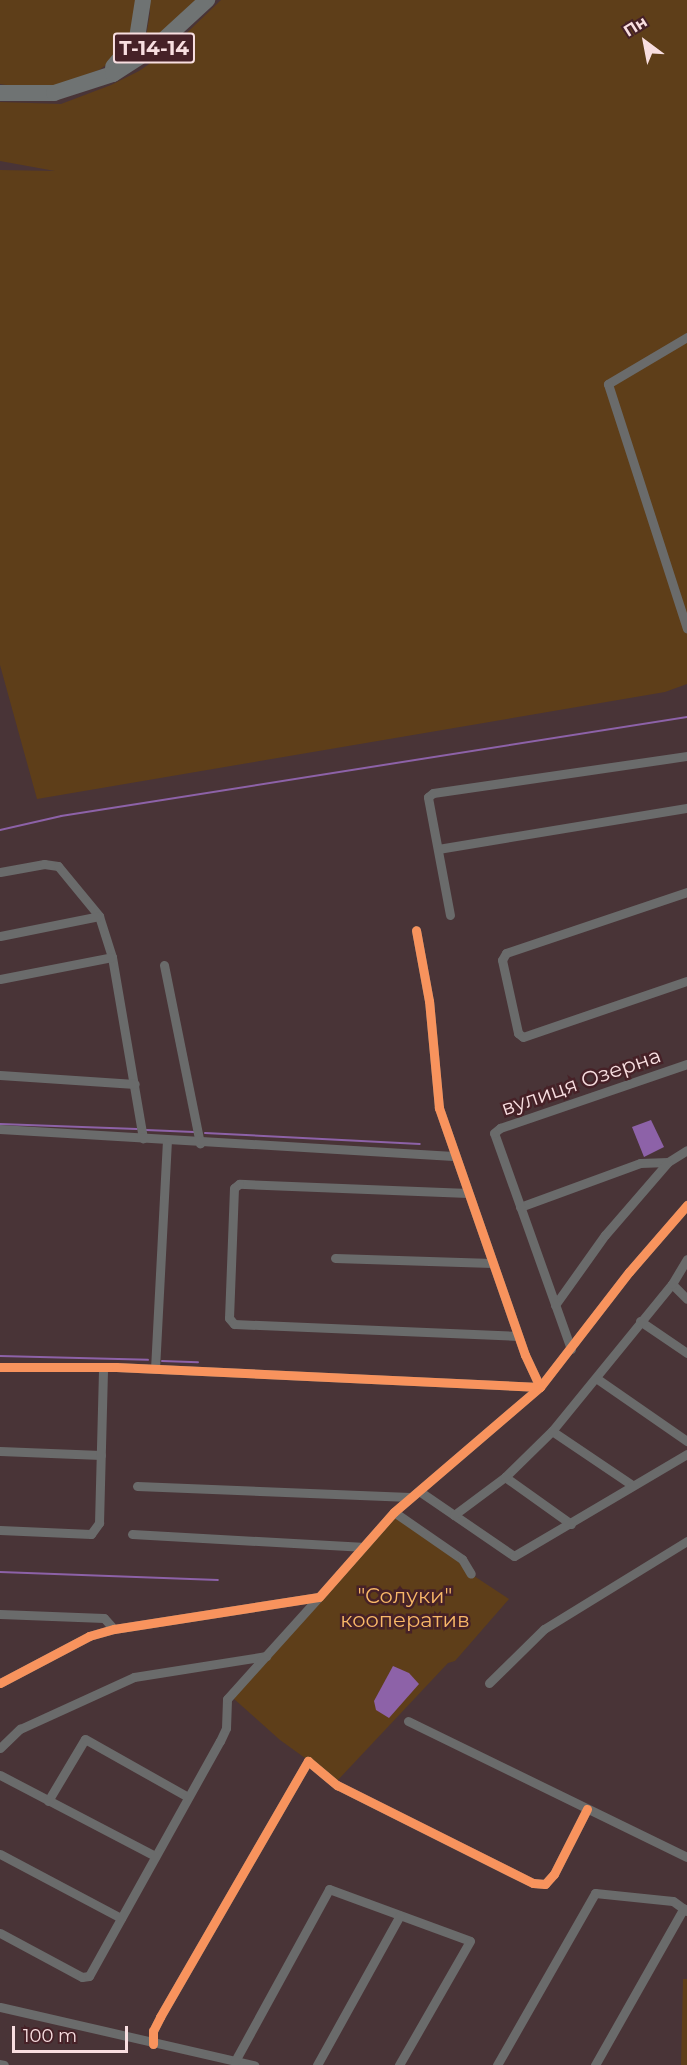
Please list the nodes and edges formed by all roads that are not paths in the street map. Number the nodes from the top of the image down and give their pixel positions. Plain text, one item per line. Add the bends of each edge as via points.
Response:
1 (143, 0) edge
2 (207, 0) edge
3 (93, 81) junction
4 (0, 93) edge
5 (687, 337) edge
6 (687, 629) edge
7 (687, 756) edge
8 (687, 808) edge
9 (438, 849) junction
10 (0, 872) edge
11 (687, 892) edge
12 (450, 915) dead end
13 (99, 916) junction
14 (416, 930) dead end
15 (0, 936) edge
16 (112, 957) junction
17 (164, 965) dead end
18 (0, 979) edge
19 (687, 981) edge
20 (687, 1064) edge
21 (0, 1075) edge
22 (135, 1084) junction
23 (0, 1129) edge
24 (142, 1138) junction
25 (167, 1142) junction
26 (200, 1143) junction
27 (687, 1150) edge
28 (453, 1156) junction
29 (668, 1162) junction
30 (468, 1193) junction
31 (687, 1205) edge
32 (520, 1208) junction
33 (335, 1258) dead end
34 (687, 1259) edge
35 (492, 1263) junction
36 (672, 1284) junction
37 (687, 1299) edge
38 (555, 1305) junction
39 (640, 1321) junction
40 (518, 1336) junction
41 (571, 1349) junction
42 (687, 1353) edge
43 (0, 1366) edge
44 (103, 1369) junction
45 (155, 1369) junction
46 (596, 1378) junction
47 (540, 1387) junction
48 (552, 1431) junction
49 (687, 1441) edge
50 (0, 1451) edge
51 (687, 1454) edge
52 (101, 1455) junction
53 (505, 1477) junction
54 (632, 1485) junction
55 (137, 1486) dead end
56 (419, 1491) junction
57 (410, 1497) junction
58 (394, 1512) junction
59 (454, 1515) junction
60 (571, 1524) junction
61 (0, 1530) edge
62 (132, 1534) dead end
63 (687, 1541) edge
64 (362, 1546) junction
65 (471, 1574) dead end
66 (319, 1597) junction
67 (0, 1614) edge
68 (114, 1629) junction
69 (266, 1656) junction
70 (0, 1683) edge
71 (489, 1683) dead end
72 (408, 1721) dead end
73 (0, 1748) edge
74 (0, 1775) edge
75 (188, 1797) junction
76 (48, 1801) junction
77 (587, 1809) junction
78 (0, 1854) edge
79 (155, 1856) junction
80 (687, 1857) edge
81 (685, 1909) edge
82 (400, 1915) junction
83 (121, 1918) junction
84 (0, 1933) edge
85 (0, 2007) edge
86 (153, 2044) junction
87 (235, 2061) junction
88 (254, 2065) edge
89 (317, 2065) edge
90 (399, 2065) edge
91 (497, 2065) edge
92 (595, 2065) edge

1 - 3 highway, Т-14-14 via 137,38 127,54
2 - 3 highway, Т-14-14 via 136,62
3 - 4 highway, Т-14-14 via 54,93
5 - 6 street via 608,384
7 - 9 street via 433,793 428,797
8 - 9 street
9 - 12 street
10 - 13 street via 44,864 58,866
11 - 19 street via 506,953 502,960 518,1033 523,1037
13 - 15 street
13 - 16 street
14 - 28 street via 429,1001 439,1108
16 - 18 street
16 - 22 street
17 - 26 street
20 - 32 street, вулиця Озерна via 500,1128 494,1140
21 - 22 street
22 - 24 street
23 - 24 street
24 - 25 street
25 - 26 street
25 - 45 street
26 - 28 street
27 - 29 street
28 - 30 street
29 - 32 street via 640,1163
29 - 38 street via 605,1235
30 - 35 street
30 - 40 street via 239,1184 234,1188 229,1318 234,1324
31 - 41 street via 629,1272
32 - 38 street, вулиця Озерна
33 - 35 street
34 - 36 street
35 - 40 street
36 - 37 street
36 - 39 street
38 - 41 street, вулиця Озерна
39 - 42 street
39 - 46 street
40 - 47 street
41 - 47 street
43 - 44 street
44 - 45 street
44 - 52 street
45 - 47 street
46 - 48 street
46 - 49 street
47 - 56 street
48 - 53 street
48 - 54 street
50 - 52 street
51 - 54 street
52 - 61 street via 99,1523 91,1534
53 - 59 street
53 - 60 street
54 - 60 street
55 - 57 street
56 - 57 street
56 - 59 street
57 - 58 street
58 - 64 street
58 - 65 street via 462,1559
59 - 60 street via 514,1556
62 - 64 street
63 - 71 street via 544,1629
64 - 66 street
66 - 68 street
66 - 69 street
67 - 68 street via 104,1618
68 - 70 street via 90,1636
69 - 73 street via 134,1677 20,1729
69 - 75 street via 227,1699 226,1728
72 - 77 street
74 - 76 street
75 - 76 street via 85,1739
75 - 79 street
76 - 79 street
77 - 80 street
77 - 86 street via 554,1874 545,1884 533,1883 337,1785 308,1761 160,2017 153,2031
78 - 83 street
79 - 83 street
81 - 91 street via 673,1901 595,1893
81 - 92 street
82 - 87 street via 329,1889
82 - 89 street
82 - 90 street via 470,1941
83 - 84 street via 86,1978
85 - 86 street
86 - 87 street
87 - 88 street

